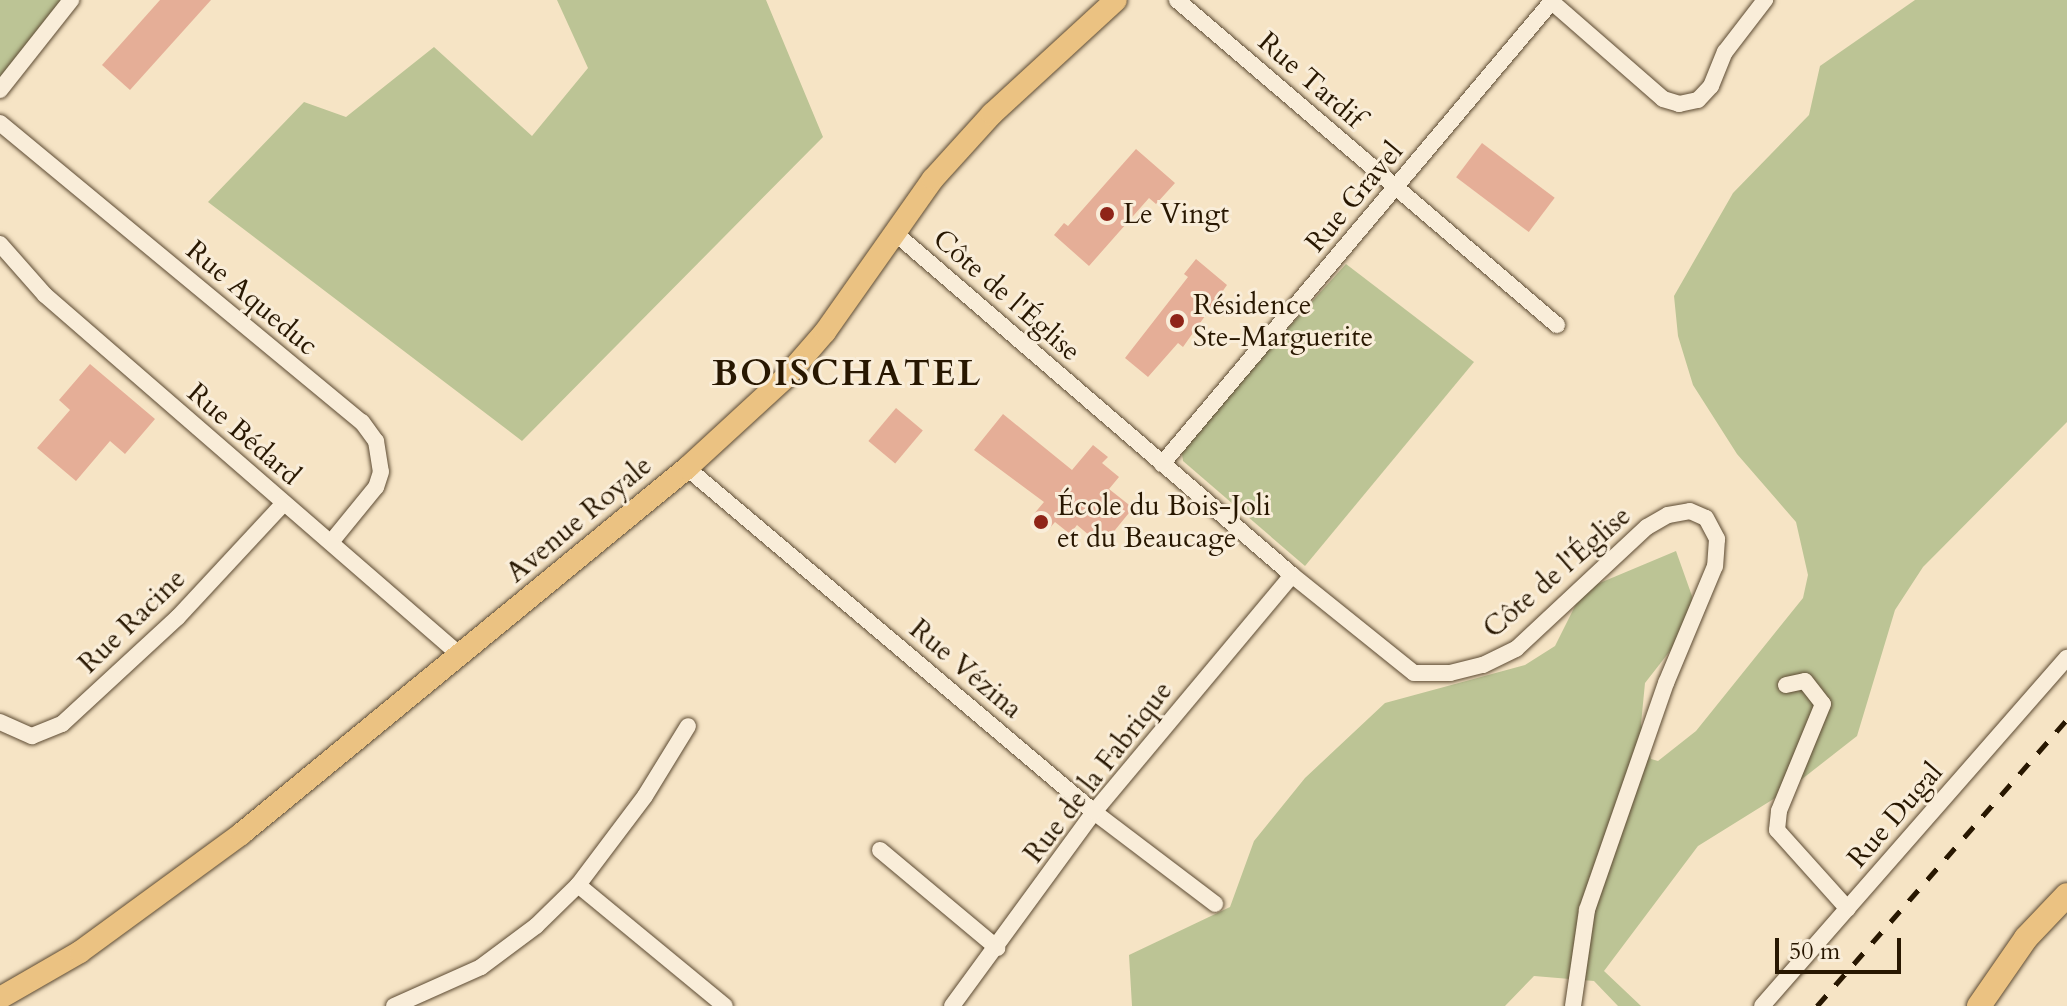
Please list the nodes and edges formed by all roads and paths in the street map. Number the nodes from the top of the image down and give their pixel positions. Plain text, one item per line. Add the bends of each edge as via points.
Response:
1 (71, 0) edge
2 (1116, 0) edge
3 (1177, 0) edge
4 (1765, 0) edge
5 (1553, 1) edge
6 (0, 90) edge
7 (0, 123) edge
8 (1396, 188) junction
9 (895, 233) junction
10 (0, 244) edge
11 (1557, 325) dead end
12 (1162, 464) junction
13 (687, 468) junction
14 (283, 504) junction
15 (332, 541) junction
16 (1292, 575) junction
17 (461, 656) junction
18 (2067, 658) edge
19 (1786, 685) dead end
20 (0, 722) edge
21 (688, 726) dead end
22 (1094, 812) junction
23 (880, 850) dead end
24 (578, 885) junction
25 (2067, 895) edge
26 (1215, 904) dead end
27 (1848, 909) junction
28 (2026, 938) junction
29 (997, 948) junction
30 (0, 998) edge
31 (394, 1006) edge
32 (725, 1006) edge
33 (952, 1006) edge
34 (1573, 1006) edge
35 (1762, 1006) edge
36 (1966, 1006) edge
37 (1979, 1006) edge

1 - 6 street
2 - 9 main road, Avenue Royale via 992,114 933,179
3 - 8 street, Rue Tardif
4 - 5 street via 1725,52 1711,86 1698,100 1679,104 1663,99
5 - 8 street, Rue Gravel
7 - 15 street, Rue Aqueduc via 369,431 383,458 376,487
8 - 11 street, Rue Tardif
8 - 12 street, Rue Gravel
9 - 12 street, Côte de l'Église
9 - 13 main road, Avenue Royale via 786,377
10 - 14 street, Rue Bédard via 45,295
12 - 16 street, Côte de l'Église
13 - 17 main road, Avenue Royale
13 - 22 street, Rue Vézina
14 - 15 street, Rue Bédard
14 - 20 street, Rue Racine via 178,617 62,724 32,736
15 - 17 street, Rue Bédard
16 - 22 street, Rue de la Fabrique
16 - 34 street, Côte de l'Église via 1402,666 1414,673 1450,673 1516,649 1647,527 1690,511 1706,518 1717,539 1715,566 1666,683 1587,910
17 - 30 main road, Avenue Royale via 183,878 80,952
18 - 27 street, Rue Dugal
19 - 27 street via 1805,681 1823,704 1822,718 1779,811 1777,830
21 - 24 street via 645,796
22 - 26 street, Rue Vézina
22 - 29 street, Rue de la Fabrique
23 - 29 street
24 - 31 street via 481,967
24 - 32 street
25 - 28 highway
27 - 35 street, Rue Dugal
28 - 36 highway
28 - 37 highway
29 - 33 street, Rue de la Fabrique

